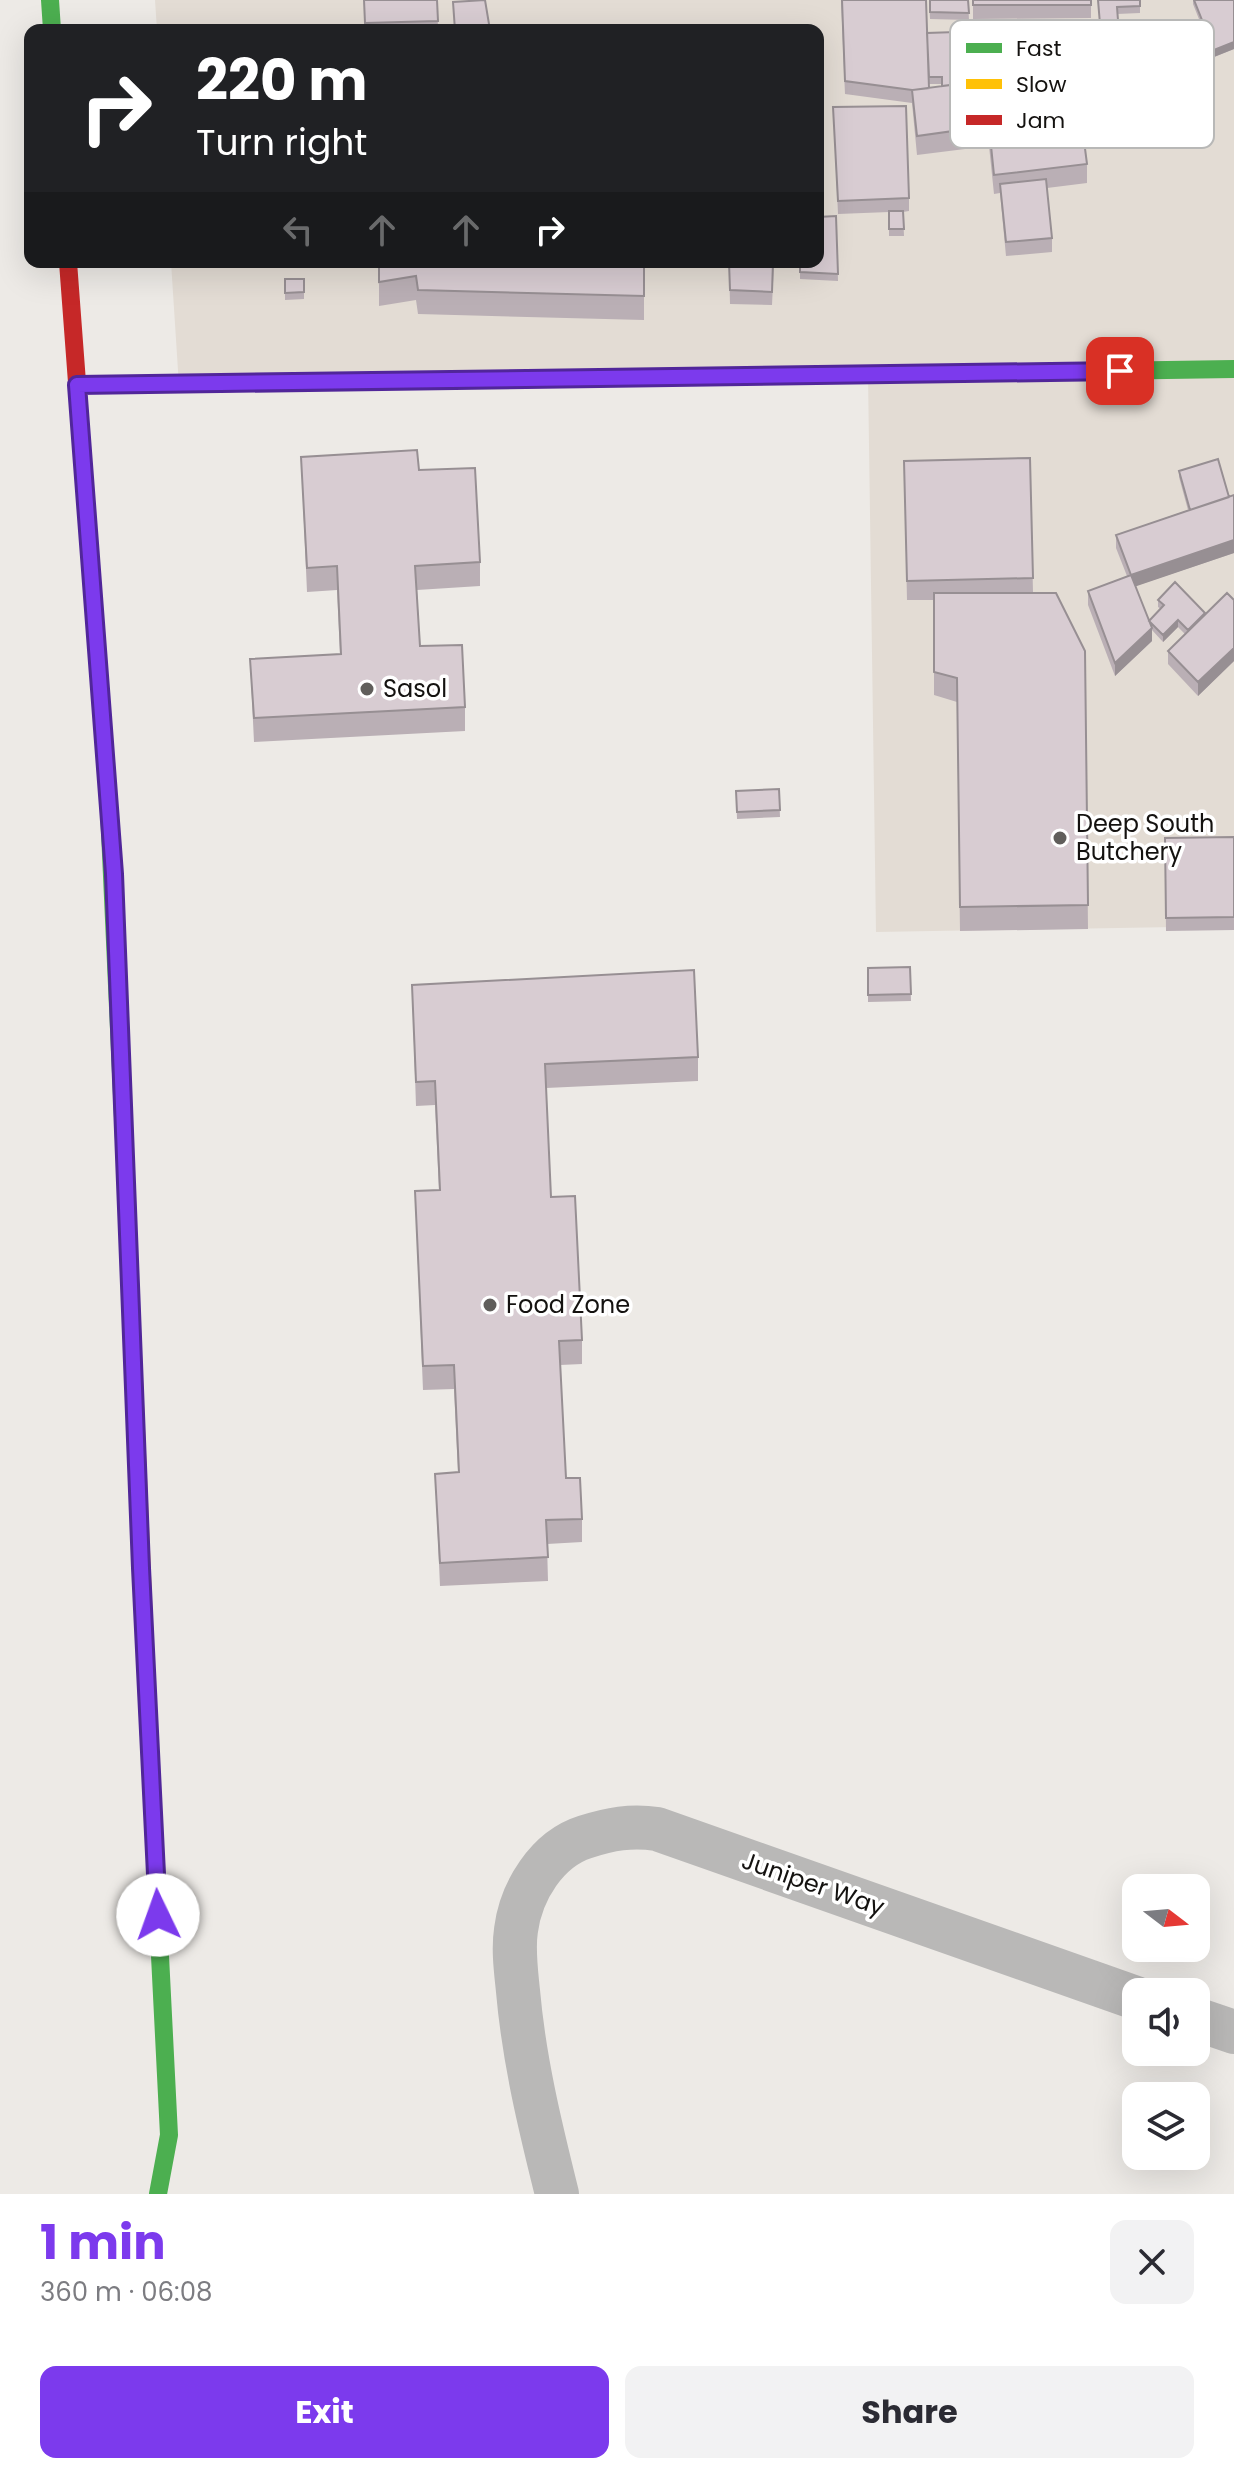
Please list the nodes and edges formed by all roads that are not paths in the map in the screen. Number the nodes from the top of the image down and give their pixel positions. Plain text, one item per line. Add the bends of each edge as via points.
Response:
1 (50, 0) edge
2 (52, 24) edge
3 (68, 268) edge
4 (1234, 369) edge
5 (77, 385) junction
6 (1122, 1993) edge
7 (1210, 2024) edge
8 (1234, 2032) edge
9 (169, 2135) junction
10 (179, 2165) dead end
11 (158, 2194) edge
12 (557, 2194) edge

1 - 2 main road
3 - 5 main road
4 - 5 main road
5 - 9 main road via 114,874
6 - 12 street, Juniper Way via 657,1829 639,1826 577,1839 534,1879 514,1940 528,2077
7 - 8 street
9 - 10 main road
9 - 11 main road

